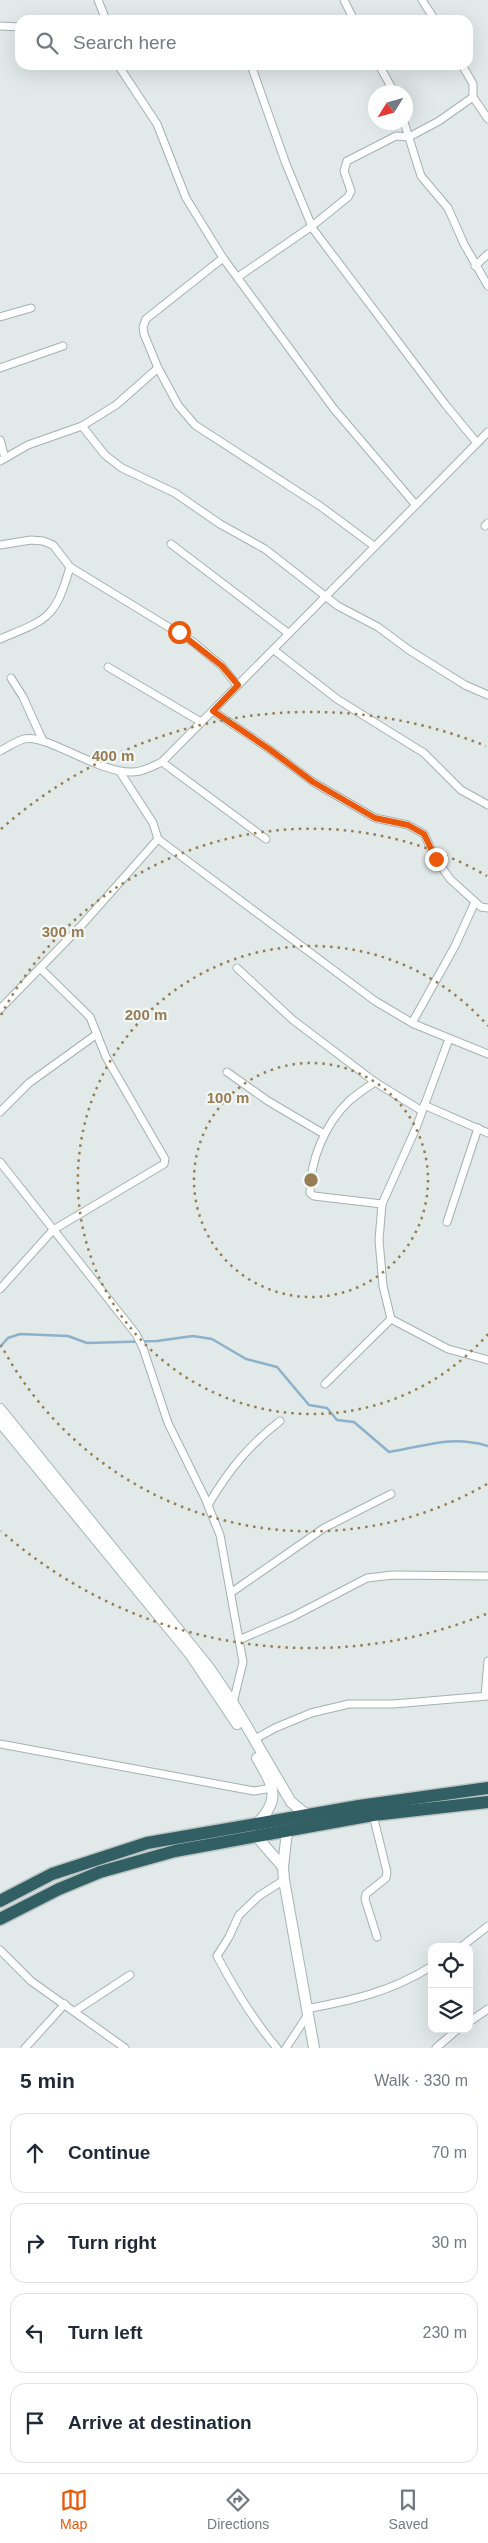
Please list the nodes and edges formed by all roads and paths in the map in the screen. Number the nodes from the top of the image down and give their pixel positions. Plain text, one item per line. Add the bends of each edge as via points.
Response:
1 (98, 0) edge
2 (344, 0) edge
3 (422, 0) edge
4 (104, 15) edge
5 (352, 15) edge
6 (432, 15) edge
7 (0, 26) edge
8 (15, 27) edge
9 (121, 70) edge
10 (253, 70) edge
11 (382, 70) edge
12 (465, 70) edge
13 (390, 85) edge
14 (474, 97) junction
15 (488, 119) edge
16 (407, 130) edge
17 (409, 137) junction
18 (312, 226) junction
19 (488, 254) edge
20 (224, 258) junction
21 (475, 266) junction
22 (238, 277) junction
23 (488, 286) edge
24 (31, 308) dead end
25 (0, 317) edge
26 (63, 346) dead end
27 (0, 368) edge
28 (158, 368) junction
29 (82, 426) junction
30 (488, 432) edge
31 (0, 440) edge
32 (477, 443) junction
33 (2, 459) edge
34 (415, 504) junction
35 (171, 544) dead end
36 (0, 545) edge
37 (374, 546) junction
38 (70, 567) junction
39 (326, 597) junction
40 (288, 633) junction
41 (0, 639) edge
42 (274, 650) junction
43 (108, 667) dead end
44 (11, 678) dead end
45 (238, 685) junction
46 (488, 695) edge
47 (213, 711) junction
48 (201, 722) junction
49 (43, 741) junction
50 (0, 751) edge
51 (162, 762) junction
52 (120, 772) junction
53 (488, 805) edge
54 (158, 839) junction
55 (266, 839) dead end
56 (475, 902) junction
57 (488, 908) edge
58 (40, 968) junction
59 (237, 968) dead end
60 (0, 1009) edge
61 (412, 1023) junction
62 (97, 1034) junction
63 (449, 1040) junction
64 (488, 1054) edge
65 (227, 1072) dead end
66 (375, 1082) junction
67 (423, 1108) junction
68 (0, 1112) edge
69 (478, 1128) junction
70 (488, 1133) edge
71 (324, 1134) junction
72 (0, 1162) edge
73 (382, 1204) junction
74 (447, 1222) dead end
75 (53, 1230) junction
76 (0, 1290) edge
77 (390, 1319) junction
78 (488, 1360) edge
79 (325, 1384) dead end
80 (0, 1409) edge
81 (280, 1421) dead end
82 (0, 1422) edge
83 (391, 1494) dead end
84 (208, 1505) junction
85 (488, 1576) edge
86 (232, 1592) junction
87 (241, 1639) junction
88 (488, 1661) edge
89 (486, 1696) edge
90 (233, 1703) junction
91 (254, 1739) junction
92 (0, 1744) edge
93 (272, 1788) junction
94 (488, 1788) edge
95 (488, 1802) edge
96 (307, 1815) junction
97 (374, 1816) junction
98 (257, 1831) junction
99 (288, 1831) junction
100 (283, 1867) junction
101 (284, 1880) junction
102 (0, 1901) edge
103 (0, 1919) edge
104 (488, 1926) edge
105 (377, 1937) dead end
106 (466, 1943) edge
107 (0, 1950) edge
108 (428, 1968) edge
109 (130, 1975) dead end
110 (65, 2004) junction
111 (488, 2009) edge
112 (75, 2011) junction
113 (306, 2013) junction
114 (473, 2019) edge
115 (453, 2033) edge
116 (25, 2048) edge
117 (125, 2048) edge
118 (277, 2048) edge
119 (286, 2048) edge
120 (314, 2048) edge
121 (436, 2048) edge

1 - 4 street
2 - 5 street
3 - 6 street
7 - 8 street
9 - 20 street via 157,124 186,198
10 - 18 street
11 - 13 street
12 - 14 street via 473,84
14 - 15 street
14 - 17 street
16 - 17 street
17 - 18 street via 396,136 348,161 344,171 351,191
17 - 21 street via 421,176 448,208
18 - 22 street
18 - 32 street
19 - 21 street
20 - 22 street
20 - 28 street via 146,319 144,334
21 - 23 street
22 - 34 street via 334,410
24 - 25 street
26 - 27 street
28 - 29 street via 116,406
28 - 37 street via 178,405 195,425 320,506
29 - 33 street via 28,445
29 - 39 street via 105,455 122,468 175,494 265,549
30 - 32 street
31 - 33 street
32 - 34 street
34 - 37 street
35 - 40 street
36 - 38 street via 43,541 53,545
37 - 39 street
38 - 41 street via 62,595 52,613 42,622
38 - 45 street via 179,632 222,666
39 - 40 street
39 - 46 street via 378,627 448,675
40 - 42 street
42 - 45 street
42 - 53 street via 336,698 424,753 461,790
43 - 48 street
44 - 49 street
45 - 47 street
47 - 48 street
47 - 56 street via 313,782 375,818 408,825 424,834 450,879
48 - 51 street
49 - 50 street via 26,739
49 - 52 street via 94,765
51 - 52 street via 136,772
51 - 55 street
52 - 54 street via 153,823
54 - 58 street
54 - 61 street via 375,1001
56 - 57 street
56 - 61 street via 455,946
58 - 60 street
58 - 62 street via 90,1017
59 - 66 street via 293,1020
61 - 63 street
62 - 68 street via 29,1084
62 - 75 street via 115,1075 164,1164
63 - 64 street
63 - 67 street
65 - 71 street
66 - 67 street
66 - 71 street via 349,1101
67 - 69 street
67 - 73 street
69 - 70 street
69 - 74 street
71 - 73 street via 310,1193
72 - 75 street
73 - 77 street via 379,1240
75 - 76 street
75 - 84 street via 136,1334 168,1423
77 - 78 street via 448,1349
77 - 79 street
80 - 90 street via 181,1632
81 - 84 street via 234,1463
82 - 93 street via 201,1669 248,1741
83 - 86 street via 324,1528
84 - 86 street via 220,1535
85 - 87 street via 393,1575 367,1578
86 - 87 street
87 - 90 street via 243,1662
88 - 89 street
89 - 91 street via 393,1704 349,1704 311,1713
90 - 91 street
91 - 96 street via 291,1802
92 - 93 street via 254,1792
93 - 98 street via 273,1802
94 - 96 highway
95 - 97 highway
96 - 98 highway
97 - 99 highway
97 - 105 street via 387,1872 386,1878 366,1894 365,1899
98 - 99 highway
98 - 100 street
98 - 102 highway via 172,1837 95,1858 52,1874
98 - 103 highway via 100,1872
99 - 100 street
100 - 101 street
101 - 113 street
101 - 118 street via 259,1896 239,1915 217,1956 254,2020
104 - 106 street
107 - 110 street via 31,1981
108 - 113 street via 379,1993
109 - 112 street
110 - 112 street
110 - 116 street
111 - 114 street
112 - 117 street
113 - 119 street
113 - 120 street
115 - 121 street

